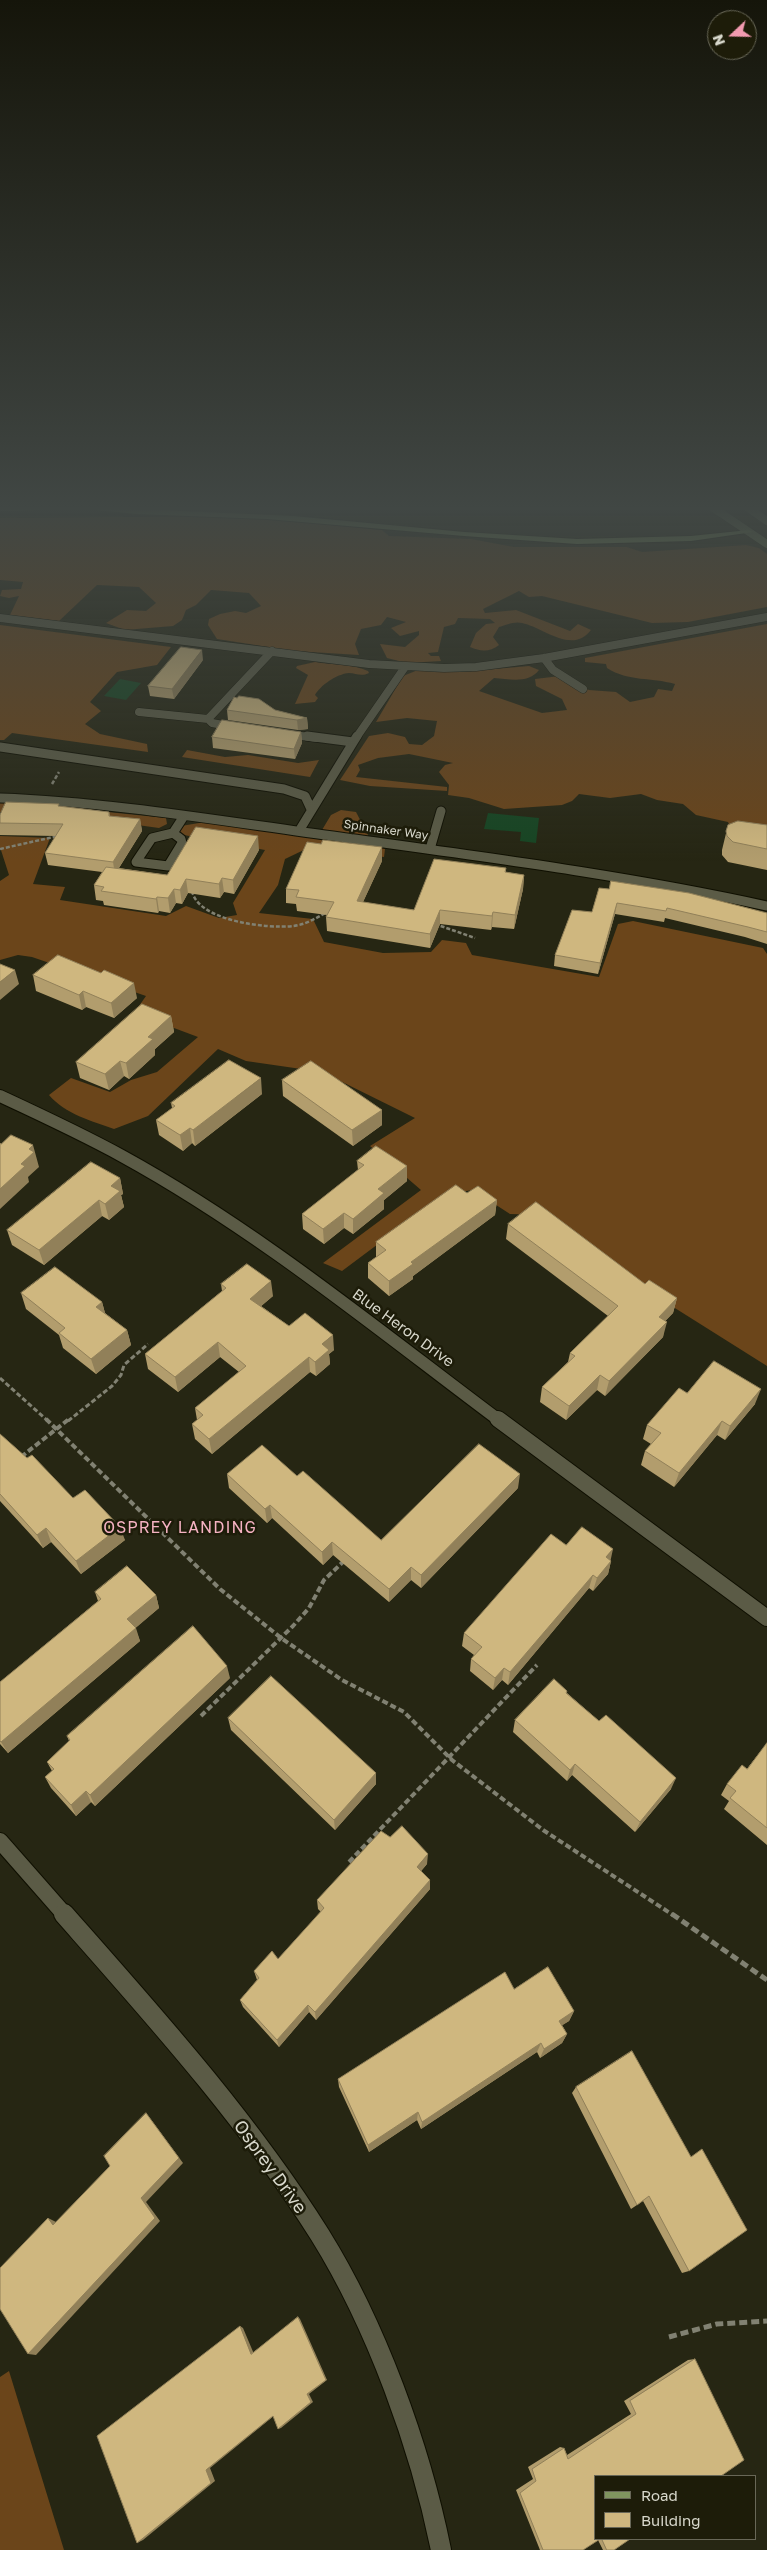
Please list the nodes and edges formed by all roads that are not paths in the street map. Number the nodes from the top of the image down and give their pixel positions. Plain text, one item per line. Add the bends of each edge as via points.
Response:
1 (49, 624) edge
2 (725, 624) edge
3 (272, 651) junction
4 (544, 658) junction
5 (405, 667) junction
6 (583, 688) dead end
7 (144, 709) dead end
8 (193, 717) junction
9 (208, 718) junction
10 (178, 726) dead end
11 (242, 728) edge
12 (276, 732) edge
13 (353, 742) junction
14 (0, 746) edge
15 (0, 798) edge
16 (311, 809) junction
17 (441, 811) dead end
18 (184, 816) junction
19 (300, 831) junction
20 (173, 833) junction
21 (430, 849) junction
22 (767, 906) edge
23 (0, 1096) edge
24 (767, 1618) edge
25 (0, 1841) edge
26 (441, 2550) edge

1 - 3 street
2 - 4 street
3 - 5 street
3 - 9 street
4 - 5 street via 476,667
4 - 6 street via 554,670
5 - 13 street
7 - 8 street
8 - 9 street
8 - 10 street
9 - 11 street via 212,723
12 - 13 street
13 - 16 street
14 - 16 street via 284,789 305,796
15 - 18 street, Spinnaker Way via 53,800
16 - 19 street
17 - 21 street
18 - 19 street, Spinnaker Way
18 - 20 street
19 - 21 street, Spinnaker Way
20 - 20 street via 152,838 136,862 168,866 182,843
21 - 22 street, Spinnaker Way via 615,876
23 - 24 street, Blue Heron Drive via 87,1138 188,1196 413,1354
25 - 26 street, Osprey Drive via 140,2000 209,2085 319,2236 347,2285 407,2422 418,2453

